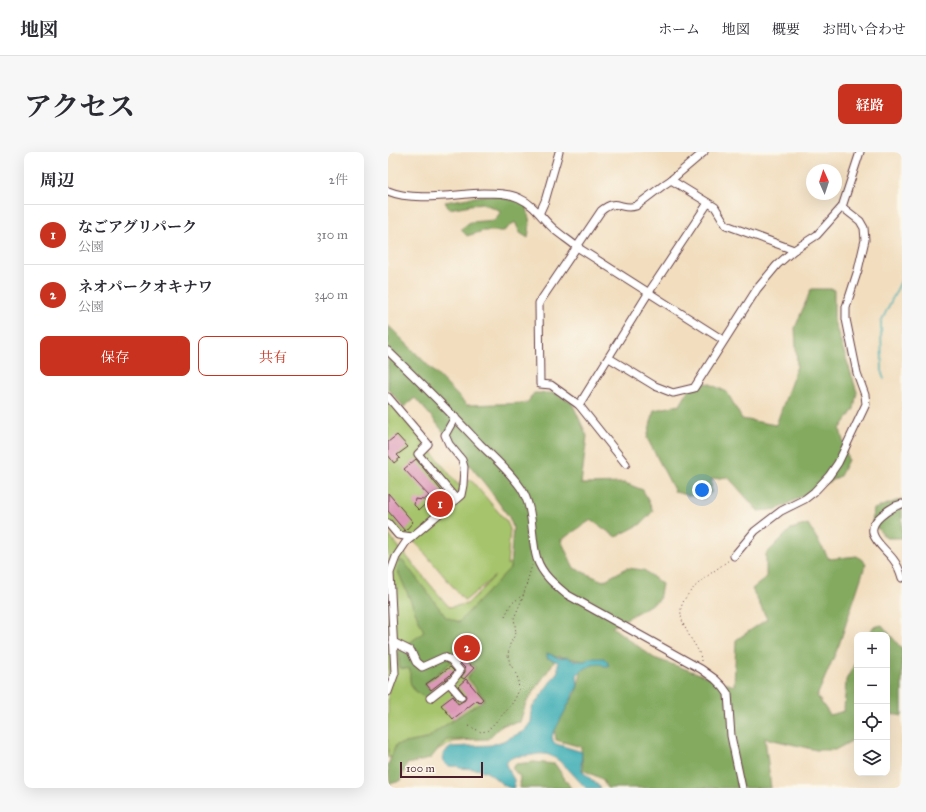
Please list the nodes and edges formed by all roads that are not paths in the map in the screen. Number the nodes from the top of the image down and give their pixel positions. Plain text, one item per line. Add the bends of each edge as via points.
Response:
1 (559, 152) edge
2 (704, 152) edge
3 (860, 152) edge
4 (671, 180) junction
5 (388, 192) edge
6 (708, 203) junction
7 (842, 207) junction
8 (540, 212) junction
9 (577, 247) junction
10 (794, 250) junction
11 (649, 292) junction
12 (723, 340) junction
13 (388, 351) edge
14 (609, 358) junction
15 (388, 397) edge
16 (579, 405) junction
17 (455, 417) junction
18 (626, 464) dead end
19 (456, 499) junction
20 (902, 504) edge
21 (388, 523) edge
22 (412, 538) junction
23 (734, 556) road end
24 (902, 578) edge
25 (393, 642) junction
26 (449, 683) junction
27 (389, 686) edge
28 (461, 697) dead end
29 (430, 698) dead end
30 (742, 788) edge

1 - 8 street
2 - 4 street
3 - 7 street
4 - 6 street
4 - 9 street via 636,206 607,205
5 - 8 street via 419,196 508,194 529,203
6 - 10 street via 715,207 726,225
6 - 11 street
7 - 10 street via 817,235
7 - 23 street via 860,221 864,228 865,240 846,308 846,319 866,404 838,463 829,476 805,499 781,511 756,531
8 - 9 street via 555,230
9 - 11 street
9 - 16 street via 539,303 540,384 551,385
10 - 12 street via 777,265 757,289
11 - 12 street
11 - 14 street
12 - 14 street via 694,388 683,392 673,393 655,386
13 - 17 street
14 - 16 street
15 - 19 street via 428,444 418,454
16 - 18 street
17 - 19 street via 445,434 464,467 464,485 461,495
17 - 30 street via 521,487 530,509 536,553 547,576 566,594 701,669 723,687 728,694 731,736
19 - 22 street
20 - 24 street via 879,517 872,533 897,566
21 - 22 street via 398,535
22 - 25 street via 396,556 390,573
25 - 26 street via 411,652 422,667 444,657 450,660 460,671
25 - 27 street via 395,673
26 - 28 street
26 - 29 street

